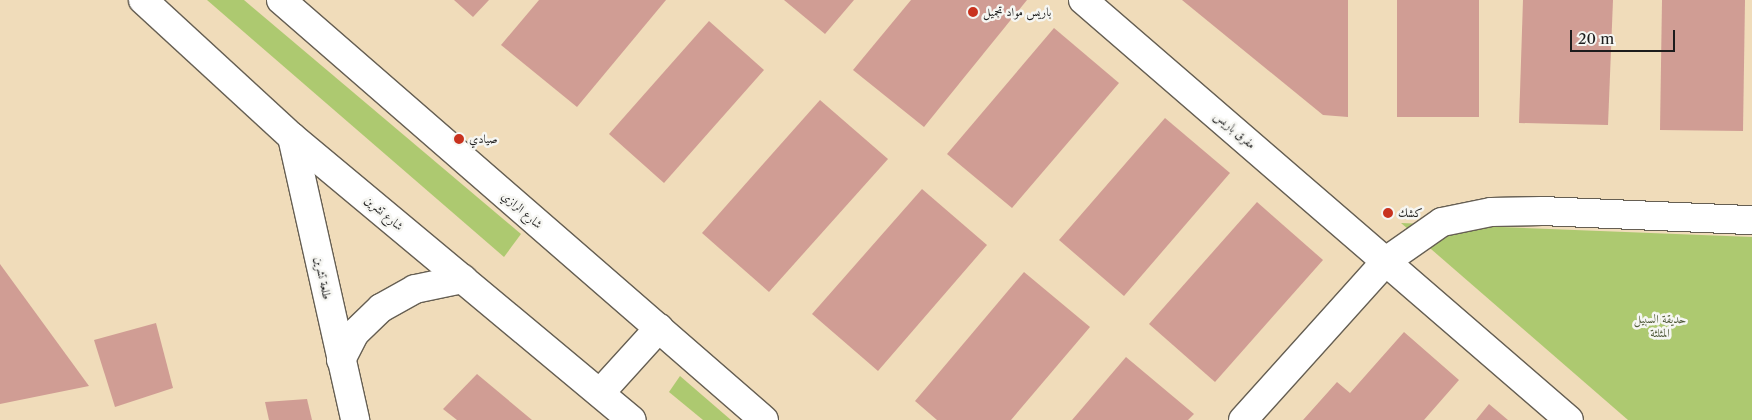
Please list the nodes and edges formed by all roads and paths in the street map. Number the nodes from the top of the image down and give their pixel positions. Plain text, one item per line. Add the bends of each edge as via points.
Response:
1 (143, 0) edge
2 (281, 0) edge
3 (1083, 0) edge
4 (292, 136) junction
5 (1752, 220) edge
6 (1386, 260) junction
7 (463, 279) junction
8 (658, 328) junction
9 (340, 360) junction
10 (600, 393) junction
11 (355, 420) edge
12 (632, 420) edge
13 (764, 420) edge
14 (1243, 420) edge
15 (1569, 420) edge

1 - 4 street, شارع تشرين
2 - 8 street, شارع الرازي
3 - 6 street, مفرق باريس
4 - 7 street, شارع تشرين
4 - 9 street, طلعة تشرين
5 - 6 street via 1542,211 1491,212 1442,222
6 - 14 street
6 - 15 street, مفرق باريس
7 - 9 street via 415,289 381,308 355,333
7 - 10 street, شارع تشرين
8 - 10 street
8 - 13 street, شارع الرازي
9 - 11 street, طلعة تشرين
10 - 12 street, شارع تشرين

